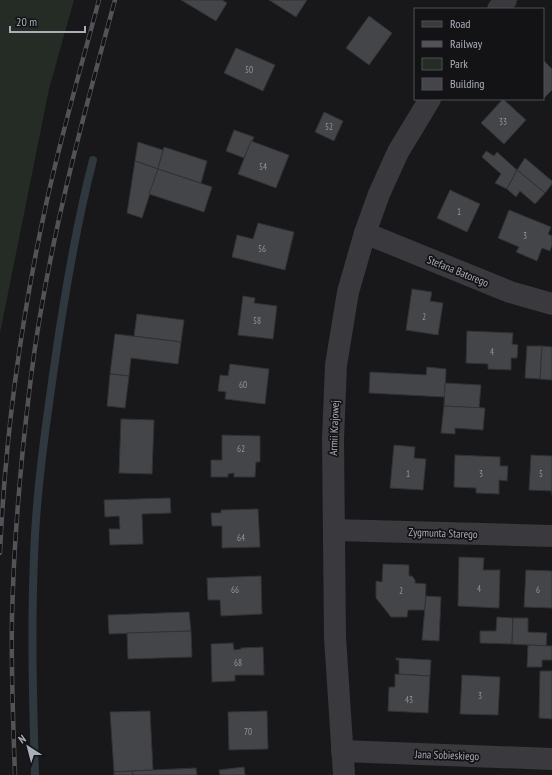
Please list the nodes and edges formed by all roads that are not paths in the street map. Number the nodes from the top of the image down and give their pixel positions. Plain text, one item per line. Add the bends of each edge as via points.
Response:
1 (506, 0) edge
2 (499, 8) edge
3 (429, 100) edge
4 (365, 234) junction
5 (552, 304) edge
6 (334, 530) junction
7 (552, 536) edge
8 (342, 751) junction
9 (552, 759) edge
10 (344, 775) edge

1 - 2 street
3 - 4 street, Armii Krajowej via 398,152
4 - 5 street, Stefana Batorego via 510,292
4 - 6 street, Armii Krajowej via 348,292 336,365 333,439
6 - 7 street, Zygmunta Starego
6 - 8 street, Armii Krajowej via 335,637
8 - 9 street, Jana Sobieskiego
8 - 10 street, Armii Krajowej

